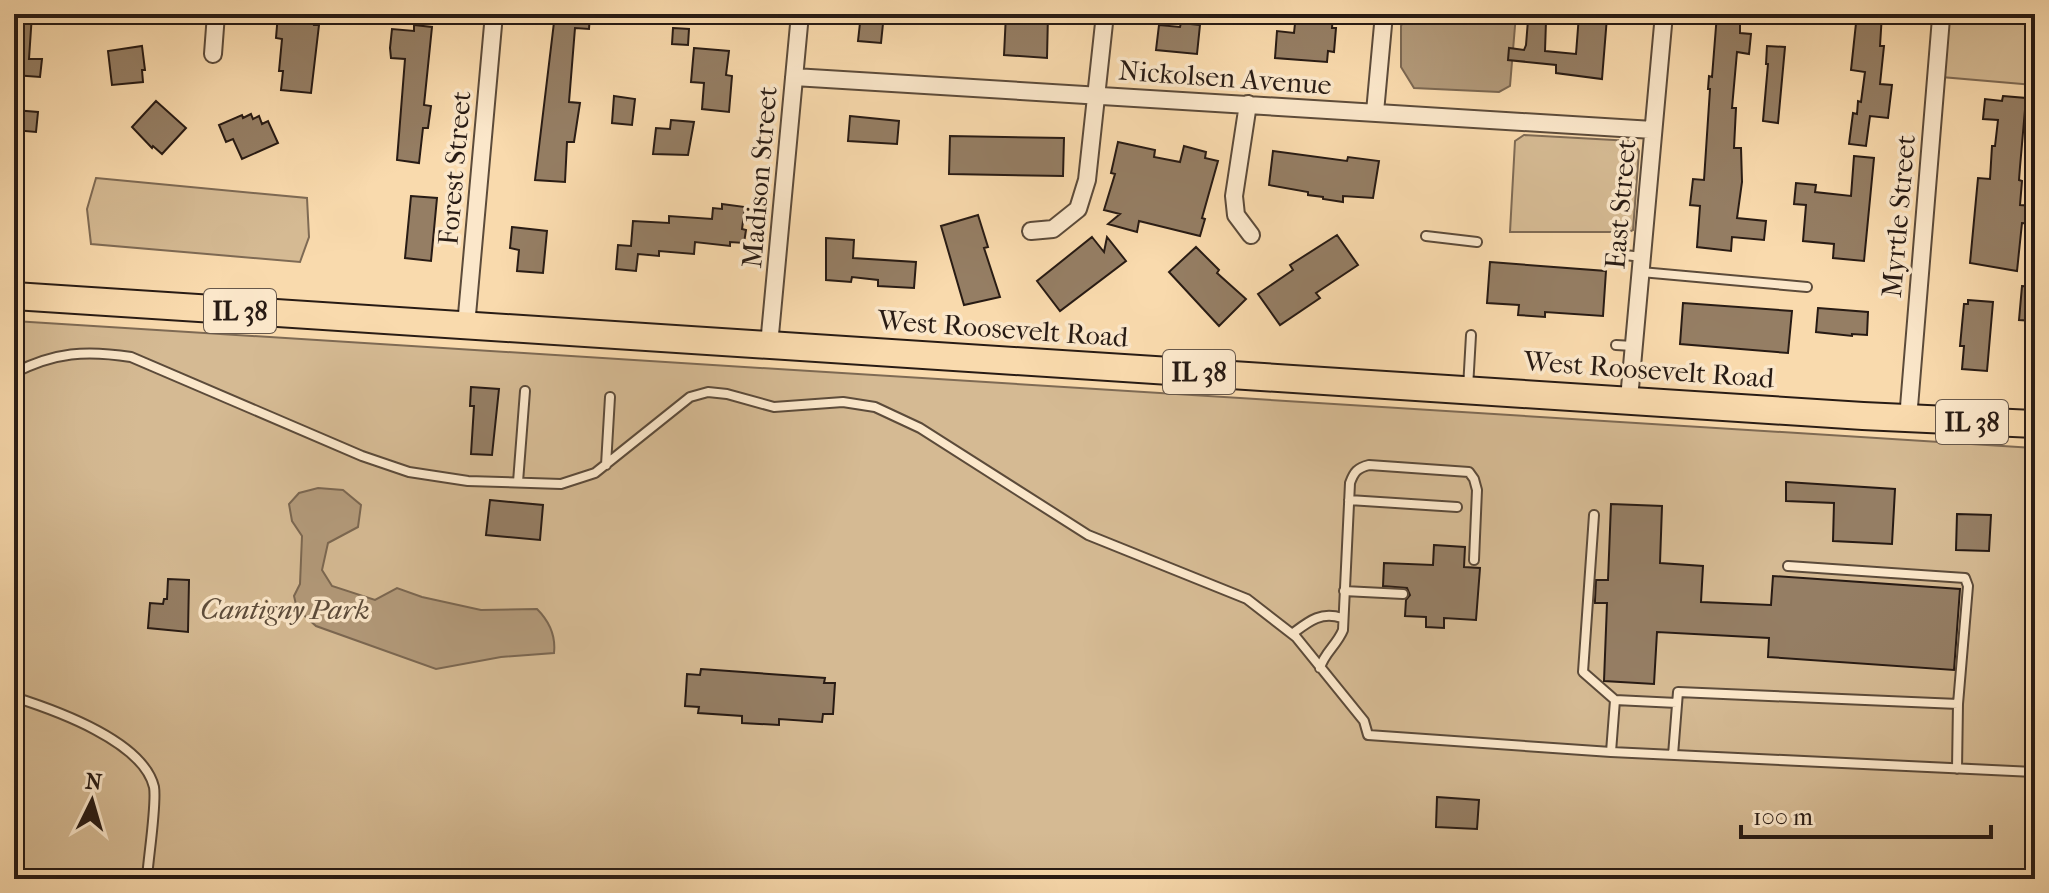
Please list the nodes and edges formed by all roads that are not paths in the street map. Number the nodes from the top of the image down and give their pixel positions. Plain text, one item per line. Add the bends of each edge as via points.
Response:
1 (216, 14) edge
2 (494, 14) edge
3 (800, 14) edge
4 (1105, 14) edge
5 (1384, 14) edge
6 (1664, 14) edge
7 (1941, 18) dead end
8 (213, 54) dead end
9 (794, 77) junction
10 (1098, 95) junction
11 (1248, 104) junction
12 (1375, 112) junction
13 (1653, 130) junction
14 (1031, 231) dead end
15 (1251, 235) dead end
16 (1426, 236) dead end
17 (1477, 242) dead end
18 (1636, 261) junction
19 (1807, 287) dead end
20 (14, 296) edge
21 (466, 326) junction
22 (1471, 335) dead end
23 (769, 345) junction
24 (1616, 345) dead end
25 (1633, 346) junction
26 (14, 373) edge
27 (1468, 389) junction
28 (525, 391) dead end
29 (610, 397) dead end
30 (1629, 399) junction
31 (1908, 419) junction
32 (2035, 424) edge
33 (606, 465) junction
34 (518, 482) junction
35 (1349, 500) junction
36 (1457, 507) dead end
37 (1594, 515) dead end
38 (1474, 560) dead end
39 (1788, 566) dead end
40 (1344, 591) junction
41 (1403, 594) dead end
42 (1342, 618) junction
43 (1292, 634) junction
44 (1320, 668) junction
45 (14, 697) edge
46 (1615, 700) junction
47 (1677, 703) junction
48 (1958, 704) junction
49 (1611, 752) junction
50 (1673, 755) junction
51 (1957, 769) junction
52 (2035, 772) edge
53 (147, 879) edge

1 - 8 street
2 - 21 street, Forest Street
3 - 9 street, Madison Street
4 - 10 street
5 - 12 street
6 - 13 street, East Street
7 - 31 street, Myrtle Street
9 - 10 street, Nickolsen Avenue
9 - 23 street, Madison Street
10 - 11 street, Nickolsen Avenue
10 - 14 street via 1078,209 1053,229
11 - 12 street, Nickolsen Avenue
11 - 15 street via 1234,196 1236,215
12 - 13 street, Nickolsen Avenue
13 - 18 street, East Street
16 - 17 lane
18 - 19 lane
18 - 25 street, East Street
20 - 21 main road, West Roosevelt Road / IL 38
21 - 23 main road, West Roosevelt Road / IL 38
22 - 27 lane
23 - 27 main road, West Roosevelt Road / IL 38
24 - 25 lane
25 - 30 street, East Street
26 - 34 lane via 66,354 131,357 409,472
27 - 30 main road, West Roosevelt Road / IL 38
28 - 34 lane
29 - 33 lane
30 - 31 main road, West Roosevelt Road / IL 38
31 - 32 main road, West Roosevelt Road / IL 38
33 - 34 lane via 561,484
33 - 43 lane via 690,397 708,392 774,407 832,402 875,407 920,428 1088,535 1247,599
35 - 36 lane
35 - 38 lane via 1354,472 1369,465 1469,472 1477,490
35 - 40 lane
37 - 46 lane via 1583,672
39 - 48 lane via 1965,578
40 - 41 lane
40 - 42 lane
42 - 43 lane via 1323,615
42 - 44 lane via 1339,640
43 - 44 lane
44 - 49 lane via 1364,721 1368,735
45 - 53 lane via 98,732 135,757 148,773 154,789
46 - 47 lane
46 - 49 lane
47 - 48 lane via 1678,692
47 - 50 lane
48 - 51 lane
49 - 50 lane
50 - 51 lane
51 - 52 lane

